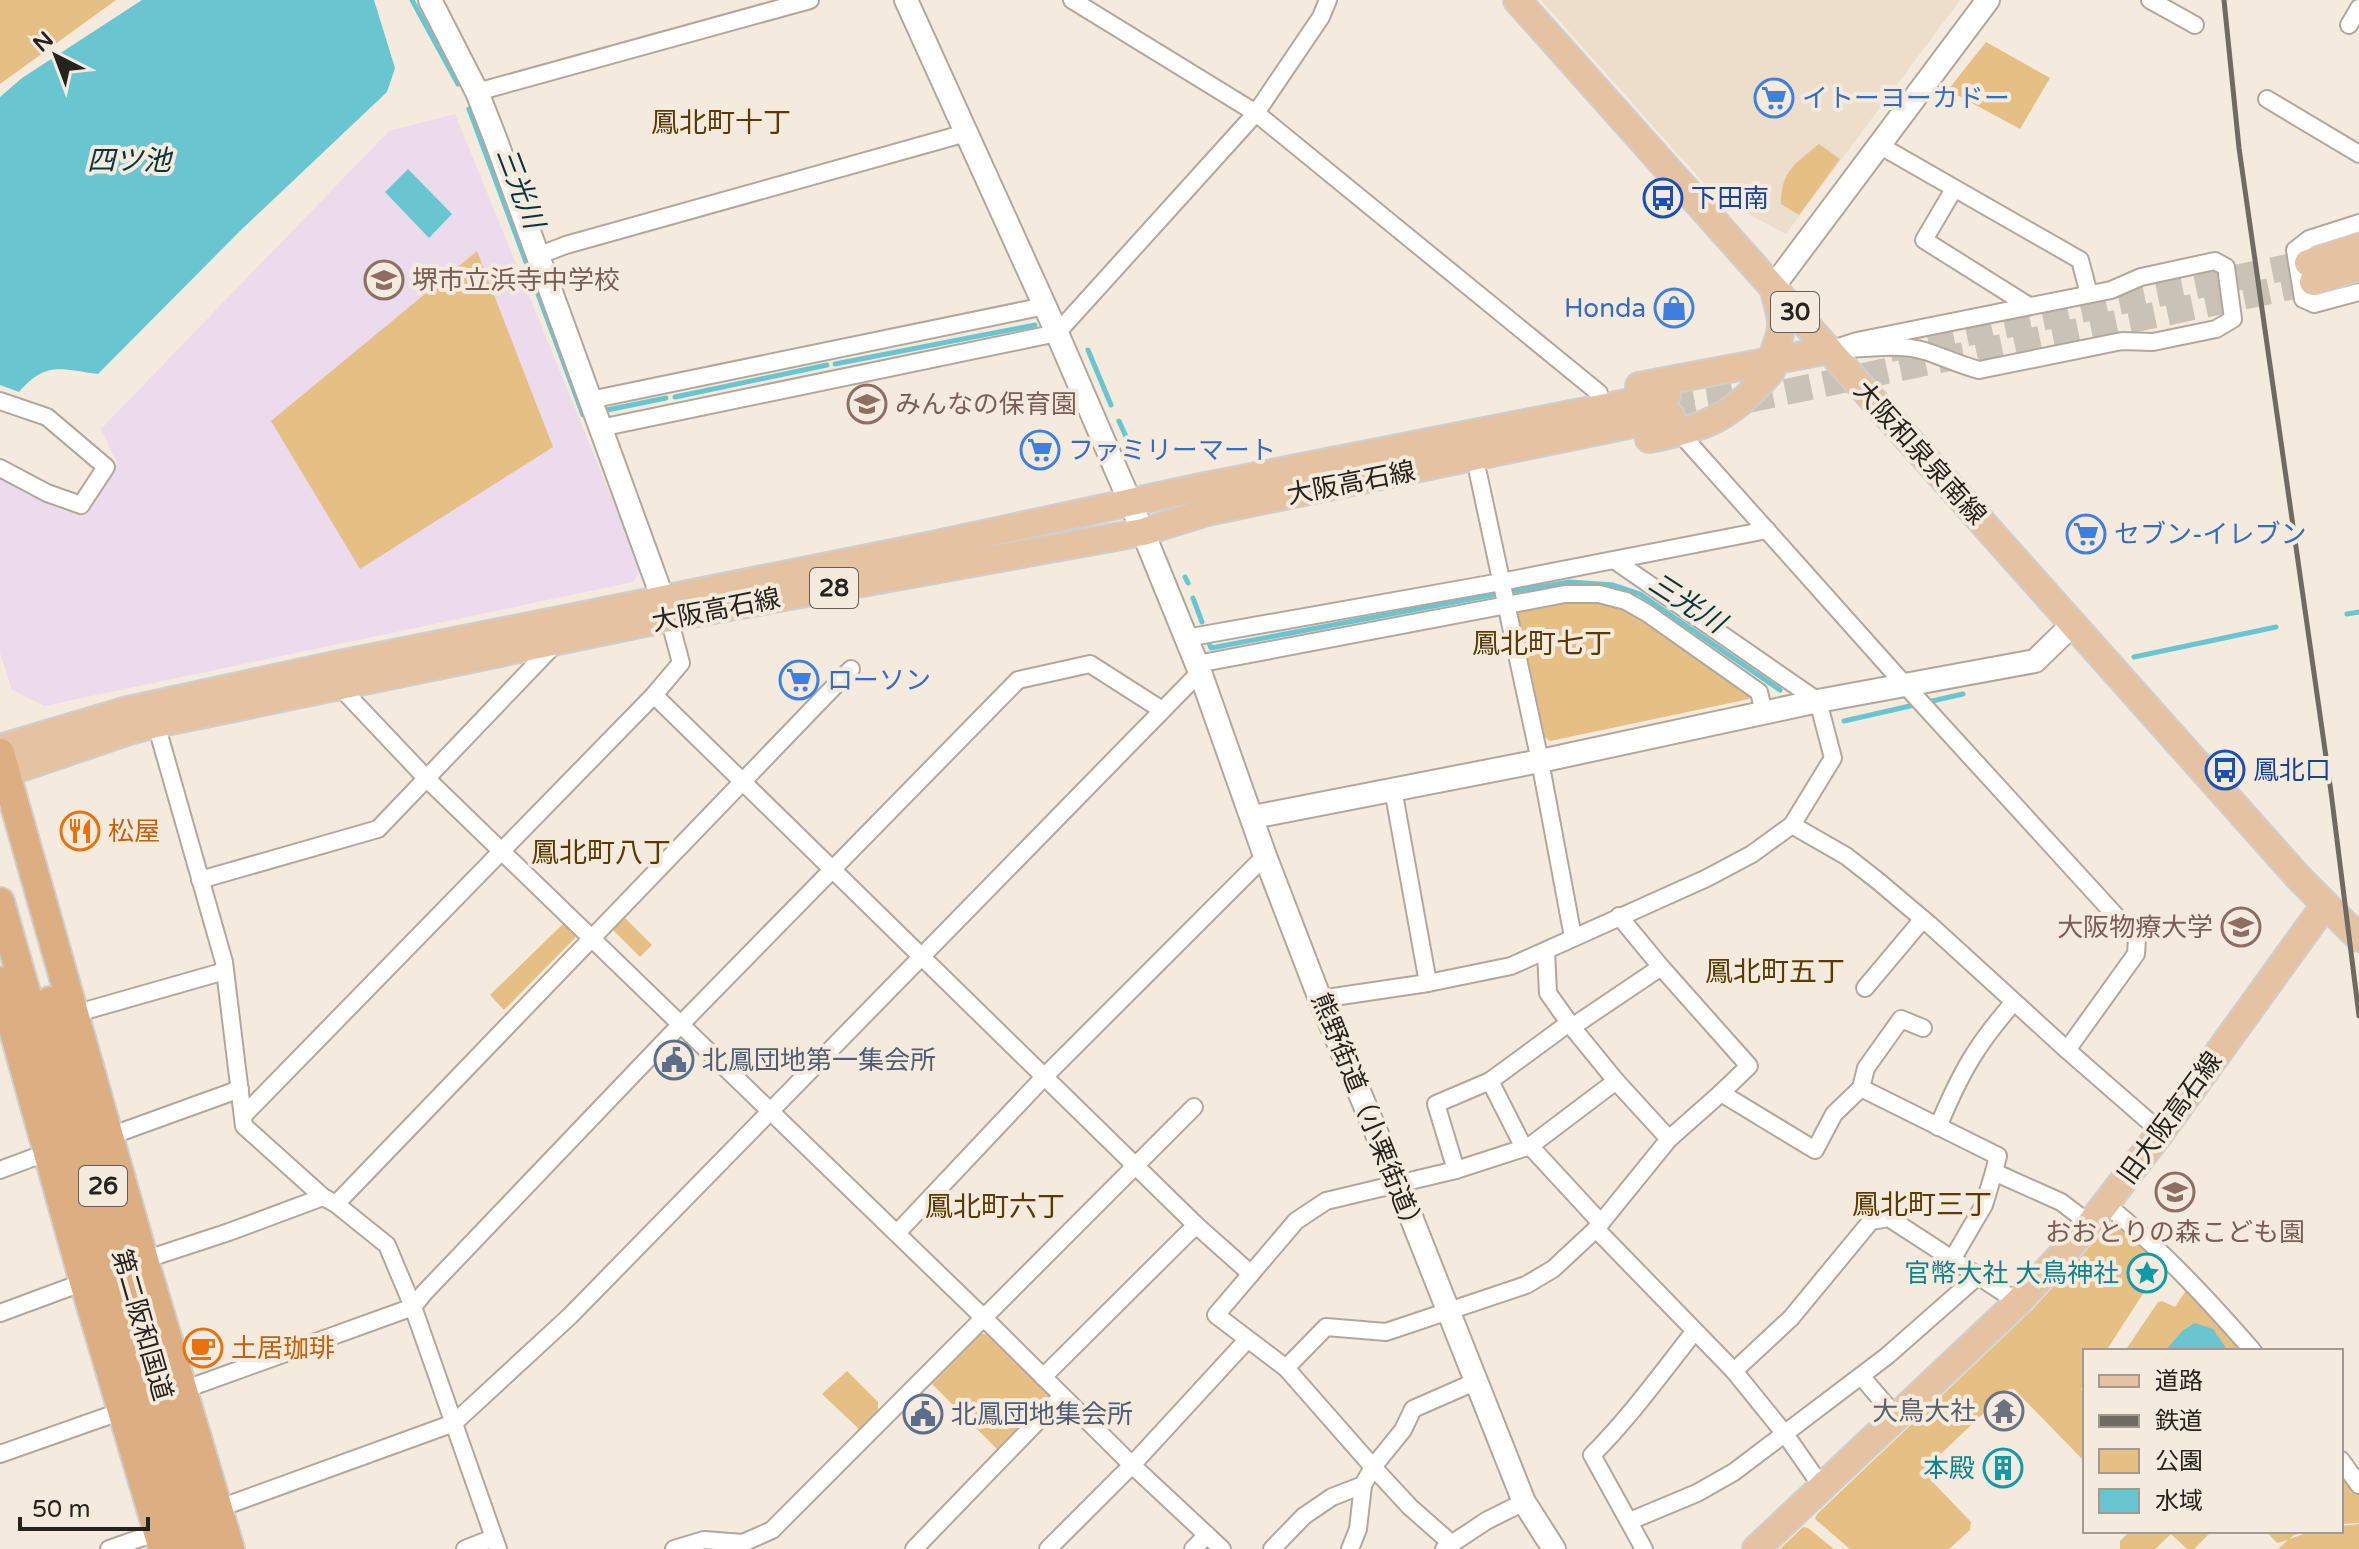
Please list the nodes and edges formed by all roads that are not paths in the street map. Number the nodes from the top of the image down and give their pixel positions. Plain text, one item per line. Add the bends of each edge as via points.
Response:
1 (430, 0) edge
2 (810, 0) edge
3 (906, 0) edge
4 (1072, 0) edge
5 (1328, 0) edge
6 (1517, 0) edge
7 (1988, 0) edge
8 (2150, 0) edge
9 (2359, 8) edge
10 (2195, 25) dead end
11 (2349, 25) dead end
12 (477, 92) junction
13 (2267, 99) dead end
14 (1256, 113) junction
15 (966, 133) junction
16 (1879, 145) junction
17 (2359, 154) edge
18 (1954, 189) junction
19 (2359, 223) edge
20 (2359, 246) edge
21 (537, 256) junction
22 (2359, 267) edge
23 (1773, 287) junction
24 (2359, 292) edge
25 (2089, 294) junction
26 (1045, 306) junction
27 (2029, 306) junction
28 (1057, 333) junction
29 (1829, 350) junction
30 (1770, 361) junction
31 (831, 366) junction
32 (1599, 393) junction
33 (0, 401) edge
34 (595, 412) junction
35 (1672, 414) junction
36 (0, 468) edge
37 (1478, 473) junction
38 (1130, 503) junction
39 (1767, 530) junction
40 (1143, 532) junction
41 (1614, 560) junction
42 (1503, 594) junction
43 (666, 609) junction
44 (2072, 625) junction
45 (1186, 638) junction
46 (558, 641) junction
47 (1198, 668) junction
48 (851, 669) dead end
49 (337, 676) junction
50 (1910, 690) junction
51 (654, 695) junction
52 (1818, 701) junction
53 (1162, 710) junction
54 (1764, 713) junction
55 (156, 724) junction
56 (1540, 761) junction
57 (1, 762) edge
58 (427, 779) junction
59 (744, 781) junction
60 (1393, 789) junction
61 (1253, 817) junction
62 (0, 823) edge
63 (1792, 825) junction
64 (501, 850) junction
65 (1265, 856) junction
66 (834, 868) junction
67 (200, 880) junction
68 (0, 902) edge
69 (2325, 905) junction
70 (1619, 916) junction
71 (1923, 919) junction
72 (1573, 937) junction
73 (2359, 938) edge
74 (593, 939) junction
75 (1546, 951) junction
76 (921, 957) junction
77 (1661, 967) junction
78 (225, 971) junction
79 (0, 981) edge
80 (1428, 983) junction
81 (1865, 988) dead end
82 (1320, 999) junction
83 (2014, 1002) junction
84 (74, 1014) junction
85 (682, 1023) junction
86 (1570, 1025) junction
87 (1923, 1028) dead end
88 (8, 1038) edge
89 (2067, 1050) junction
90 (1044, 1077) junction
91 (1490, 1081) junction
92 (1616, 1081) junction
93 (1861, 1088) junction
94 (240, 1089) junction
95 (1721, 1093) junction
96 (1194, 1107) dead end
97 (771, 1111) junction
98 (243, 1116) junction
99 (1938, 1127) junction
100 (2161, 1132) junction
101 (110, 1136) junction
102 (1669, 1139) junction
103 (1527, 1147) junction
104 (48, 1152) junction
105 (1137, 1166) junction
106 (0, 1170) edge
107 (1456, 1170) junction
108 (1994, 1172) junction
109 (1398, 1184) junction
110 (330, 1201) junction
111 (2098, 1214) junction
112 (1196, 1225) junction
113 (1599, 1226) junction
114 (897, 1233) junction
115 (1953, 1258) junction
116 (144, 1260) junction
117 (1251, 1274) junction
118 (1979, 1275) junction
119 (84, 1282) junction
120 (2018, 1302) junction
121 (413, 1307) junction
122 (0, 1313) edge
123 (1449, 1313) junction
124 (983, 1317) junction
125 (1694, 1332) junction
126 (1247, 1340) junction
127 (2251, 1349) edge
128 (1286, 1368) junction
129 (1734, 1371) junction
130 (1861, 1376) junction
131 (1043, 1377) junction
132 (1477, 1381) junction
133 (183, 1390) junction
134 (1062, 1396) junction
135 (122, 1411) junction
136 (1896, 1417) junction
137 (454, 1423) junction
138 (1785, 1434) junction
139 (0, 1454) edge
140 (2343, 1463) edge
141 (1132, 1465) junction
142 (1373, 1467) junction
143 (1363, 1485) junction
144 (2359, 1485) edge
145 (1822, 1487) junction
146 (1524, 1502) junction
147 (217, 1509) junction
148 (1630, 1521) junction
149 (1207, 1535) junction
150 (160, 1540) edge
151 (496, 1544) edge
152 (744, 1546) edge
153 (1448, 1546) edge
154 (1052, 1548) edge
155 (109, 1549) edge
156 (185, 1549) edge
157 (206, 1549) edge
158 (230, 1549) edge
159 (465, 1549) edge
160 (674, 1549) edge
161 (914, 1549) edge
162 (1193, 1549) edge
163 (1222, 1549) edge
164 (1272, 1549) edge
165 (1350, 1549) edge
166 (1554, 1549) edge
167 (1644, 1549) edge
168 (1756, 1549) edge

1 - 12 street
2 - 12 street
3 - 15 street
4 - 14 street
5 - 14 street
6 - 23 main road, 大阪和泉泉南線 / 30
7 - 16 street
8 - 10 street
9 - 11 street
12 - 21 street
13 - 17 street
14 - 28 street
14 - 32 street
15 - 21 street
15 - 26 street
16 - 18 street
16 - 23 street
18 - 25 street via 2080,260
18 - 27 street via 1924,240
19 - 24 street via 2309,239 2295,250 2303,299 2314,304
20 - 22 main road via 2310,273
21 - 34 street
23 - 29 main road, 大阪和泉泉南線 / 30
23 - 30 main road via 1781,323
25 - 27 street
25 - 29 street via 2215,261 2226,267 2233,319 2216,329 2153,342 2122,341 1979,370 1923,350
26 - 28 street
26 - 31 street
27 - 29 street
28 - 31 street
28 - 38 street
29 - 30 main road
29 - 44 main road, 大阪和泉泉南線 / 30
30 - 32 main road
30 - 35 main road via 1771,371 1752,394 1713,422
31 - 34 street
31 - 34 street
32 - 38 main road via 1196,476
33 - 36 street via 47,417 106,467 81,505
34 - 43 street
35 - 37 main road
35 - 38 main road, 大阪高石線 / 28
35 - 39 street
35 - 40 main road, 大阪高石線 / 28 via 1207,512
37 - 40 main road via 1174,535
37 - 42 street
38 - 40 street
38 - 43 main road, 大阪高石線 / 28
39 - 41 street
39 - 50 street
40 - 43 main road, 大阪高石線 / 28
40 - 45 street, 熊野街道（小栗街道）
41 - 42 street
41 - 52 street
42 - 45 street
42 - 47 street
42 - 54 street via 1599,594 1626,601 1759,692
42 - 56 street
43 - 46 main road, 大阪高石線 / 28
43 - 49 main road, 大阪高石線 / 28
43 - 51 street via 681,663
44 - 50 street via 2035,661
44 - 69 main road, 大阪和泉泉南線 / 30
45 - 47 street, 熊野街道（小栗街道）
46 - 49 main road, 大阪高石線 / 28
46 - 58 street
47 - 53 street
47 - 61 street, 熊野街道（小栗街道）
48 - 59 street
49 - 55 main road, 大阪高石線 / 28
49 - 57 main road, 大阪高石線 / 28 via 124,711
49 - 58 street
50 - 52 street
50 - 89 street via 2137,939 2136,954
51 - 59 street
51 - 64 street
52 - 54 street
52 - 63 street via 1833,758
53 - 66 street via 1090,664 1018,680
53 - 76 street
54 - 56 street
55 - 57 main road, 大阪高石線 / 28
55 - 67 street
56 - 60 street
56 - 72 street
57 - 84 highway, 26
58 - 64 street
58 - 67 street via 378,829
59 - 66 street
59 - 74 street
60 - 61 street
60 - 80 street
61 - 65 street, 熊野街道（小栗街道）
62 - 157 highway, 第二阪和国道 / 26
63 - 70 street via 1741,860
63 - 71 street via 1846,856
64 - 74 street
64 - 98 street
65 - 82 street, 熊野街道（小栗街道）
65 - 90 street
66 - 76 street
66 - 85 street
67 - 78 street
68 - 156 highway, 第二阪和国道 / 26
69 - 73 main road
69 - 100 main road, 旧大阪高石線
70 - 72 street
70 - 77 street
71 - 81 street
71 - 83 street
72 - 75 street
74 - 85 street
74 - 110 street
75 - 80 street via 1511,966
75 - 86 street via 1548,993
76 - 90 street
76 - 97 street
77 - 86 street
77 - 95 street via 1749,1066
78 - 84 street
78 - 94 street
79 - 88 highway, 26
80 - 82 street
82 - 109 street, 熊野街道（小栗街道）
83 - 89 street
83 - 99 street via 1959,1075
84 - 101 highway, 26
85 - 97 street
85 - 121 street
86 - 91 street
86 - 92 street
87 - 93 street via 1901,1019 1866,1068
88 - 104 highway, 26
89 - 100 street
90 - 105 street
90 - 114 street
91 - 103 street
91 - 107 street via 1436,1104
92 - 102 street
92 - 103 street
93 - 95 street via 1834,1114 1815,1150
93 - 99 street
94 - 98 street
94 - 101 street
95 - 102 street
96 - 105 street
97 - 114 street
97 - 137 street via 570,1316
98 - 110 street via 244,1126
99 - 108 street via 1998,1156
100 - 111 main road, 旧大阪高石線
101 - 116 highway, 26
102 - 113 street
103 - 107 street
103 - 113 street
104 - 106 street
104 - 119 highway, 26
105 - 112 street
105 - 124 street
107 - 109 street
108 - 111 street
108 - 115 street via 1984,1205
109 - 117 street via 1326,1201 1296,1221
109 - 123 street, 熊野街道（小栗街道）
110 - 116 street
110 - 121 street via 387,1245
111 - 120 main road, 旧大阪高石線
111 - 127 street via 2149,1239
112 - 117 street
112 - 131 street
113 - 123 street via 1553,1269 1526,1285
113 - 125 street
114 - 124 street
115 - 118 street
115 - 129 street via 1889,1218 1871,1221 1791,1318
116 - 133 highway, 26
117 - 126 street via 1216,1315
118 - 120 street
118 - 130 street
119 - 122 street
119 - 135 highway, 26
120 - 136 main road, 旧大阪高石線
121 - 133 street
121 - 137 street
123 - 128 street via 1386,1332 1326,1327
123 - 132 street, 熊野街道（小栗街道）
124 - 131 street
124 - 152 street via 772,1530
125 - 129 street
125 - 148 street via 1634,1411 1592,1455
126 - 128 street
126 - 141 street
128 - 142 street
129 - 138 street
130 - 136 street
130 - 138 street
131 - 134 street
132 - 142 street via 1413,1409
132 - 146 street, 熊野街道（小栗街道）
133 - 147 highway, 26
134 - 141 street
134 - 161 street
135 - 139 street
135 - 150 highway, 26
136 - 145 main road, 旧大阪高石線
137 - 147 street
137 - 151 street
138 - 145 street
138 - 148 street via 1697,1493
140 - 144 street
141 - 149 street
141 - 154 street
142 - 143 street
142 - 153 street
143 - 164 street via 1304,1516
143 - 165 street
145 - 168 main road, 旧大阪高石線
146 - 153 street
146 - 166 street, 熊野街道（小栗街道）
147 - 158 highway, 26
148 - 167 street
149 - 162 street
149 - 163 street
150 - 155 street
151 - 159 street
152 - 160 street via 704,1540

